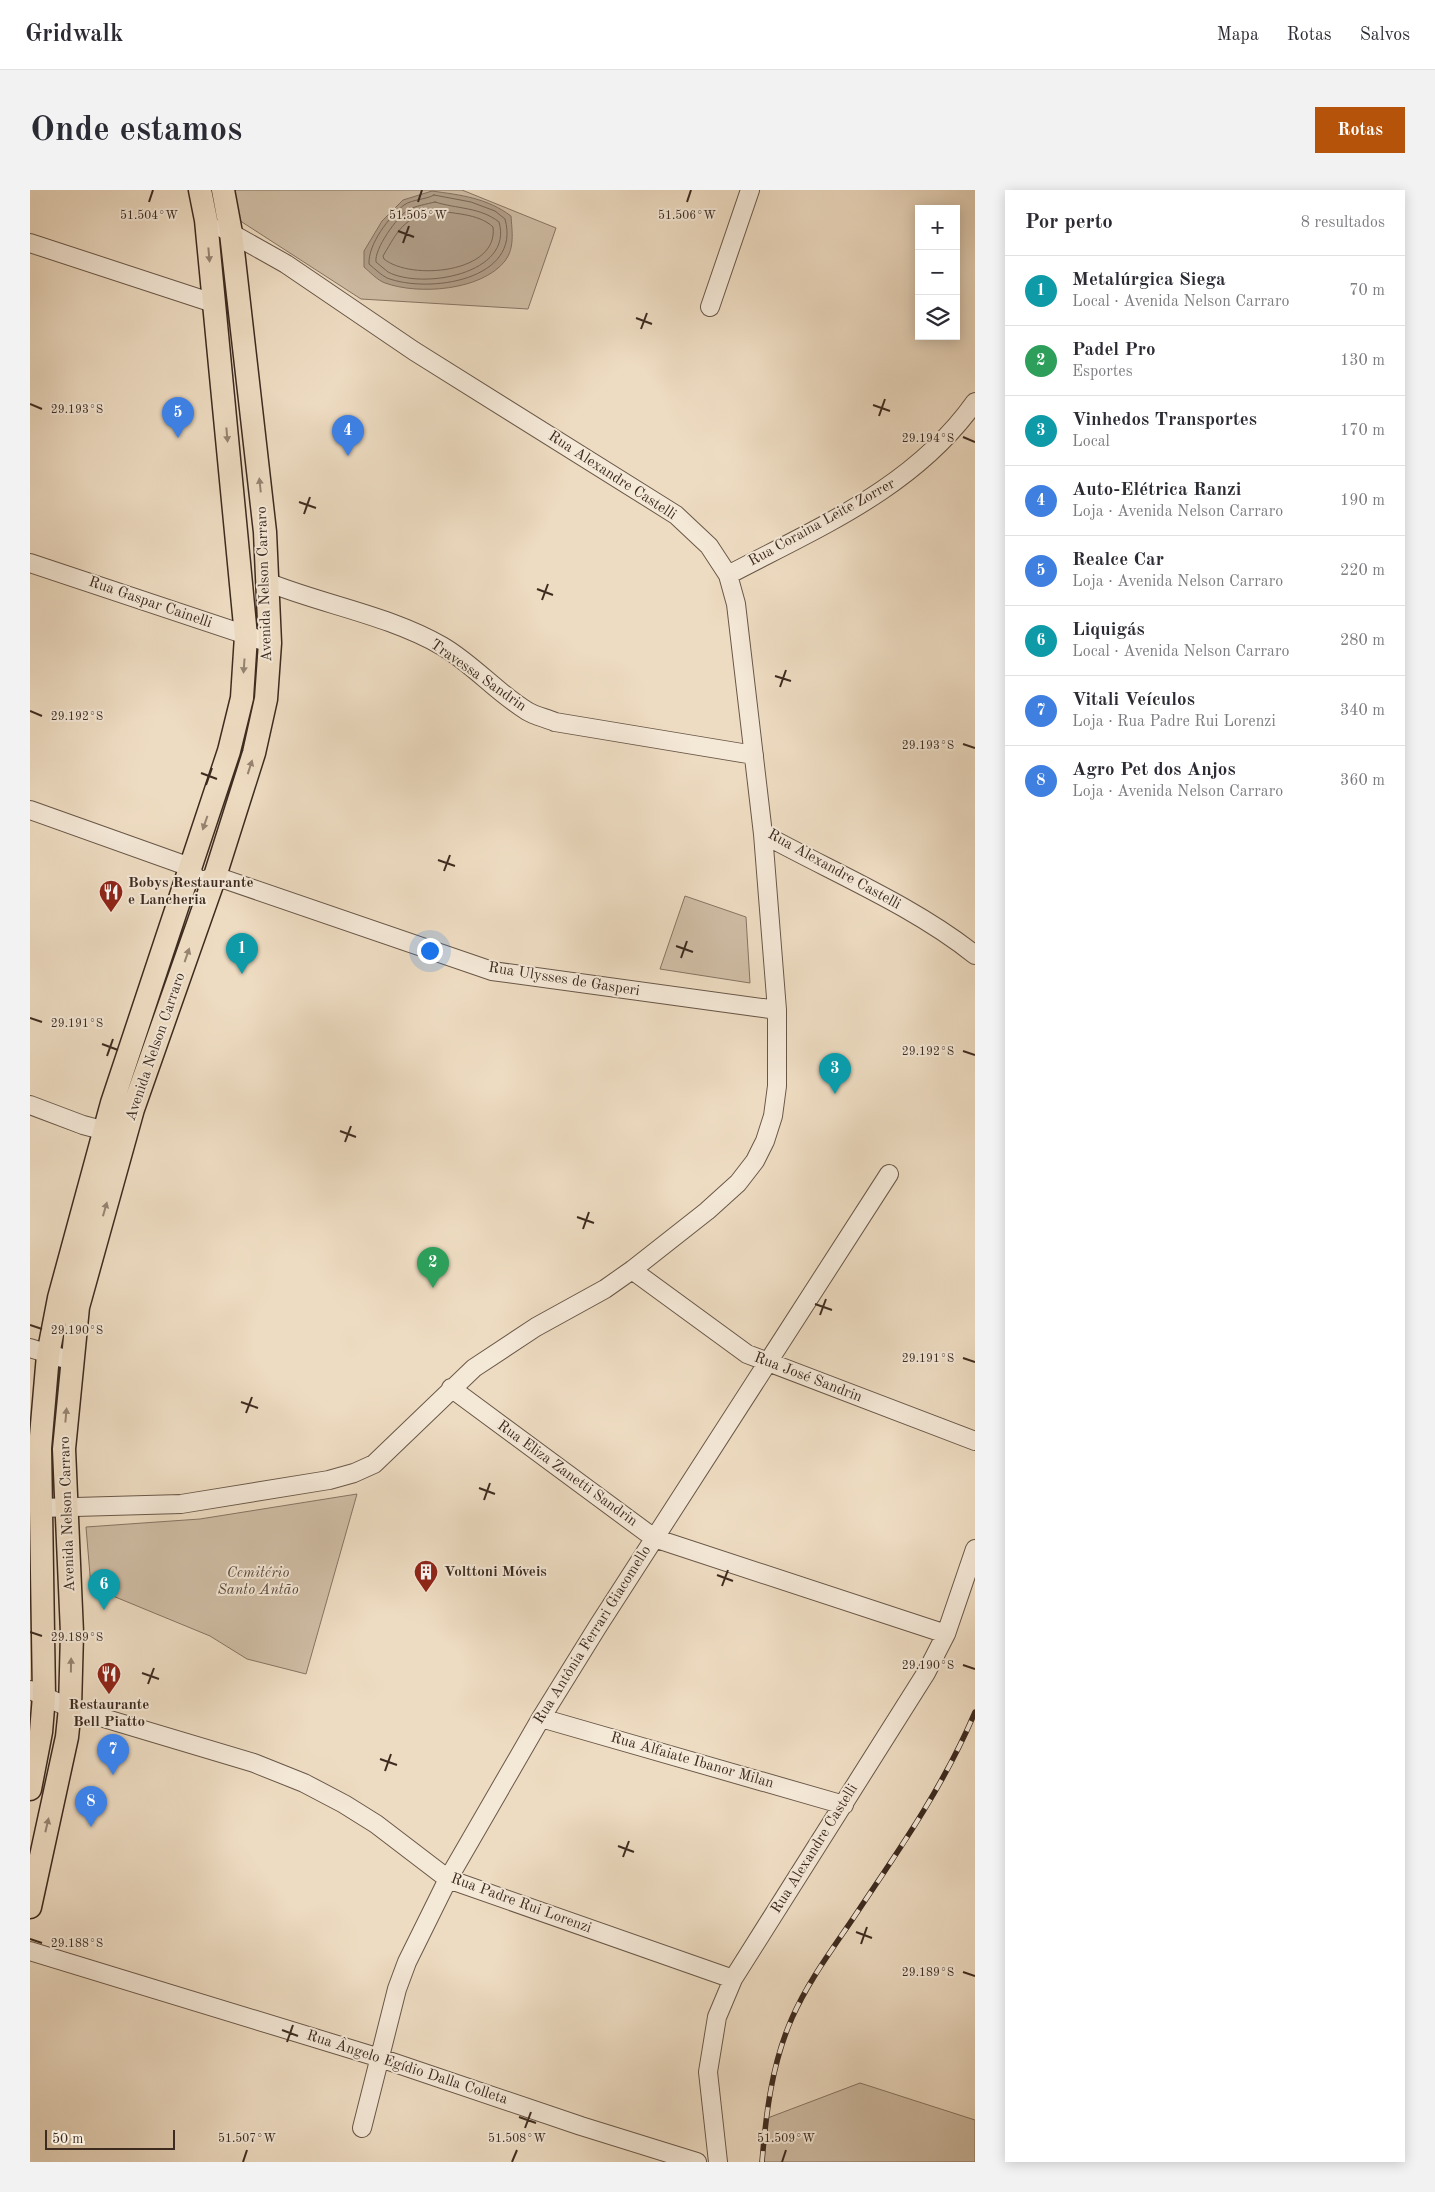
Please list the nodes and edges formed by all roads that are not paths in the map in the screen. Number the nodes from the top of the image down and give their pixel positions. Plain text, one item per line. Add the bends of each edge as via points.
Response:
1 (200, 190) edge
2 (223, 190) edge
3 (750, 190) edge
4 (206, 220) junction
5 (231, 233) junction
6 (30, 242) edge
7 (213, 303) junction
8 (710, 307) dead end
9 (975, 402) edge
10 (252, 406) junction
11 (225, 411) junction
12 (30, 562) edge
13 (242, 574) junction
14 (728, 575) junction
15 (267, 582) junction
16 (246, 636) junction
17 (270, 643) junction
18 (754, 755) junction
19 (30, 810) edge
20 (762, 834) junction
21 (190, 867) junction
22 (215, 876) junction
23 (975, 955) edge
24 (777, 1010) junction
25 (112, 1103) junction
26 (30, 1105) edge
27 (133, 1109) junction
28 (115, 1134) junction
29 (889, 1174) dead end
30 (76, 1233) junction
31 (98, 1235) junction
32 (632, 1270) junction
33 (39, 1351) edge
34 (72, 1361) junction
35 (768, 1364) junction
36 (451, 1388) junction
37 (975, 1440) edge
38 (40, 1448) junction
39 (64, 1449) junction
40 (65, 1506) junction
41 (40, 1508) junction
42 (654, 1538) junction
43 (975, 1549) edge
44 (946, 1634) junction
45 (37, 1693) edge
46 (70, 1708) junction
47 (541, 1718) junction
48 (30, 1789) edge
49 (844, 1805) junction
50 (448, 1879) junction
51 (30, 1907) edge
52 (30, 1951) edge
53 (733, 1979) junction
54 (380, 2058) junction
55 (362, 2128) dead end
56 (698, 2162) edge
57 (718, 2162) edge

1 - 4 main road, Avenida Nelson Carraro
2 - 5 main road, Avenida Nelson Carraro
3 - 8 street
4 - 5 street, Rua Alexandre Castelli
4 -> 7 main road, Avenida Nelson Carraro
5 - 10 main road, Avenida Nelson Carraro
5 - 14 street, Rua Alexandre Castelli via 286,264 414,351 676,515 709,546
6 - 7 street
7 - 11 main road, Avenida Nelson Carraro
9 - 14 street, Rua Coraina Leite Zorrer via 957,428 904,477 848,512
10 - 11 main road
15 -> 10 main road, Avenida Nelson Carraro
11 -> 13 main road, Avenida Nelson Carraro
12 - 16 street, Rua Gaspar Cainelli
13 - 15 main road
13 - 16 main road, Avenida Nelson Carraro
14 - 18 street, Rua Alexandre Castelli via 736,604
15 - 17 main road, Avenida Nelson Carraro
15 - 18 street, Travessa Sandrin via 359,612 442,646 528,712 555,722
16 - 17 street, Rua Gaspar Cainelli
16 -> 21 main road, Avenida Nelson Carraro via 242,698 229,751
22 -> 17 main road, Avenida Nelson Carraro via 254,753 266,699
18 - 20 street, Rua Alexandre Castelli
19 - 21 street, Rua Ulysses de Gasperi
20 - 23 street, Rua Alexandre Castelli via 912,913
20 - 24 street
21 - 22 street, Rua Ulysses de Gasperi via 196,879
21 - 25 main road, Avenida Nelson Carraro
22 - 24 street, Rua Ulysses de Gasperi via 492,971
27 -> 22 main road, Avenida Nelson Carraro
24 - 32 street via 777,1086 773,1116 755,1161 738,1183 707,1211
25 - 27 main road
25 - 28 main road, Avenida Nelson Carraro
26 - 28 street
27 - 28 main road, Avenida Nelson Carraro
28 - 30 main road, Avenida Nelson Carraro
31 -> 28 main road, Avenida Nelson Carraro
29 - 35 street, Rua Antônia Ferrari Giacomello
30 - 31 main road
30 - 33 main road, Avenida Nelson Carraro via 59,1298
31 - 34 main road, Avenida Nelson Carraro via 78,1307
32 - 35 street, Rua José Sandrin via 747,1354
32 - 36 street via 498,1351
33 - 34 street
33 - 38 main road, Avenida Nelson Carraro
39 -> 34 main road, Avenida Nelson Carraro
35 - 37 street, Rua José Sandrin
35 - 42 street, Rua Antônia Ferrari Giacomello
36 - 40 street via 388,1452 374,1464 354,1473 181,1504
36 - 42 street, Rua Eliza Zanetti Sandrin
38 - 39 main road
38 - 41 main road, Avenida Nelson Carraro
39 - 40 main road, Avenida Nelson Carraro
40 - 41 street
46 -> 40 main road, Avenida Nelson Carraro via 72,1633
41 - 45 main road, Avenida Nelson Carraro
42 - 44 street, Rua Eliza Zanetti Sandrin
42 - 47 street, Rua Antônia Ferrari Giacomello
43 - 44 street, Rua Alexandre Castelli
44 - 49 street, Rua Alexandre Castelli via 926,1673
45 - 46 street, Rua Padre Rui Lorenzi
45 - 48 main road, Avenida Nelson Carraro via 41,1732
46 - 50 street, Rua Padre Rui Lorenzi via 236,1758 304,1783 376,1824
51 -> 46 main road, Avenida Nelson Carraro via 67,1737
47 - 49 street, Rua Alfaiate Ibanor Milan
47 - 50 street, Rua Antônia Ferrari Giacomello
49 - 53 street, Rua Alexandre Castelli
50 - 53 street, Rua Padre Rui Lorenzi
50 - 54 street, Rua Antônia Ferrari Giacomello via 397,1989
52 - 54 street, Rua Ângelo Egídio Dalla Colleta
53 - 57 street, Rua Alexandre Castelli via 717,2018 708,2072
54 - 55 street, Rua Antônia Ferrari Giacomello
54 - 56 street, Rua Ângelo Egídio Dalla Colleta

